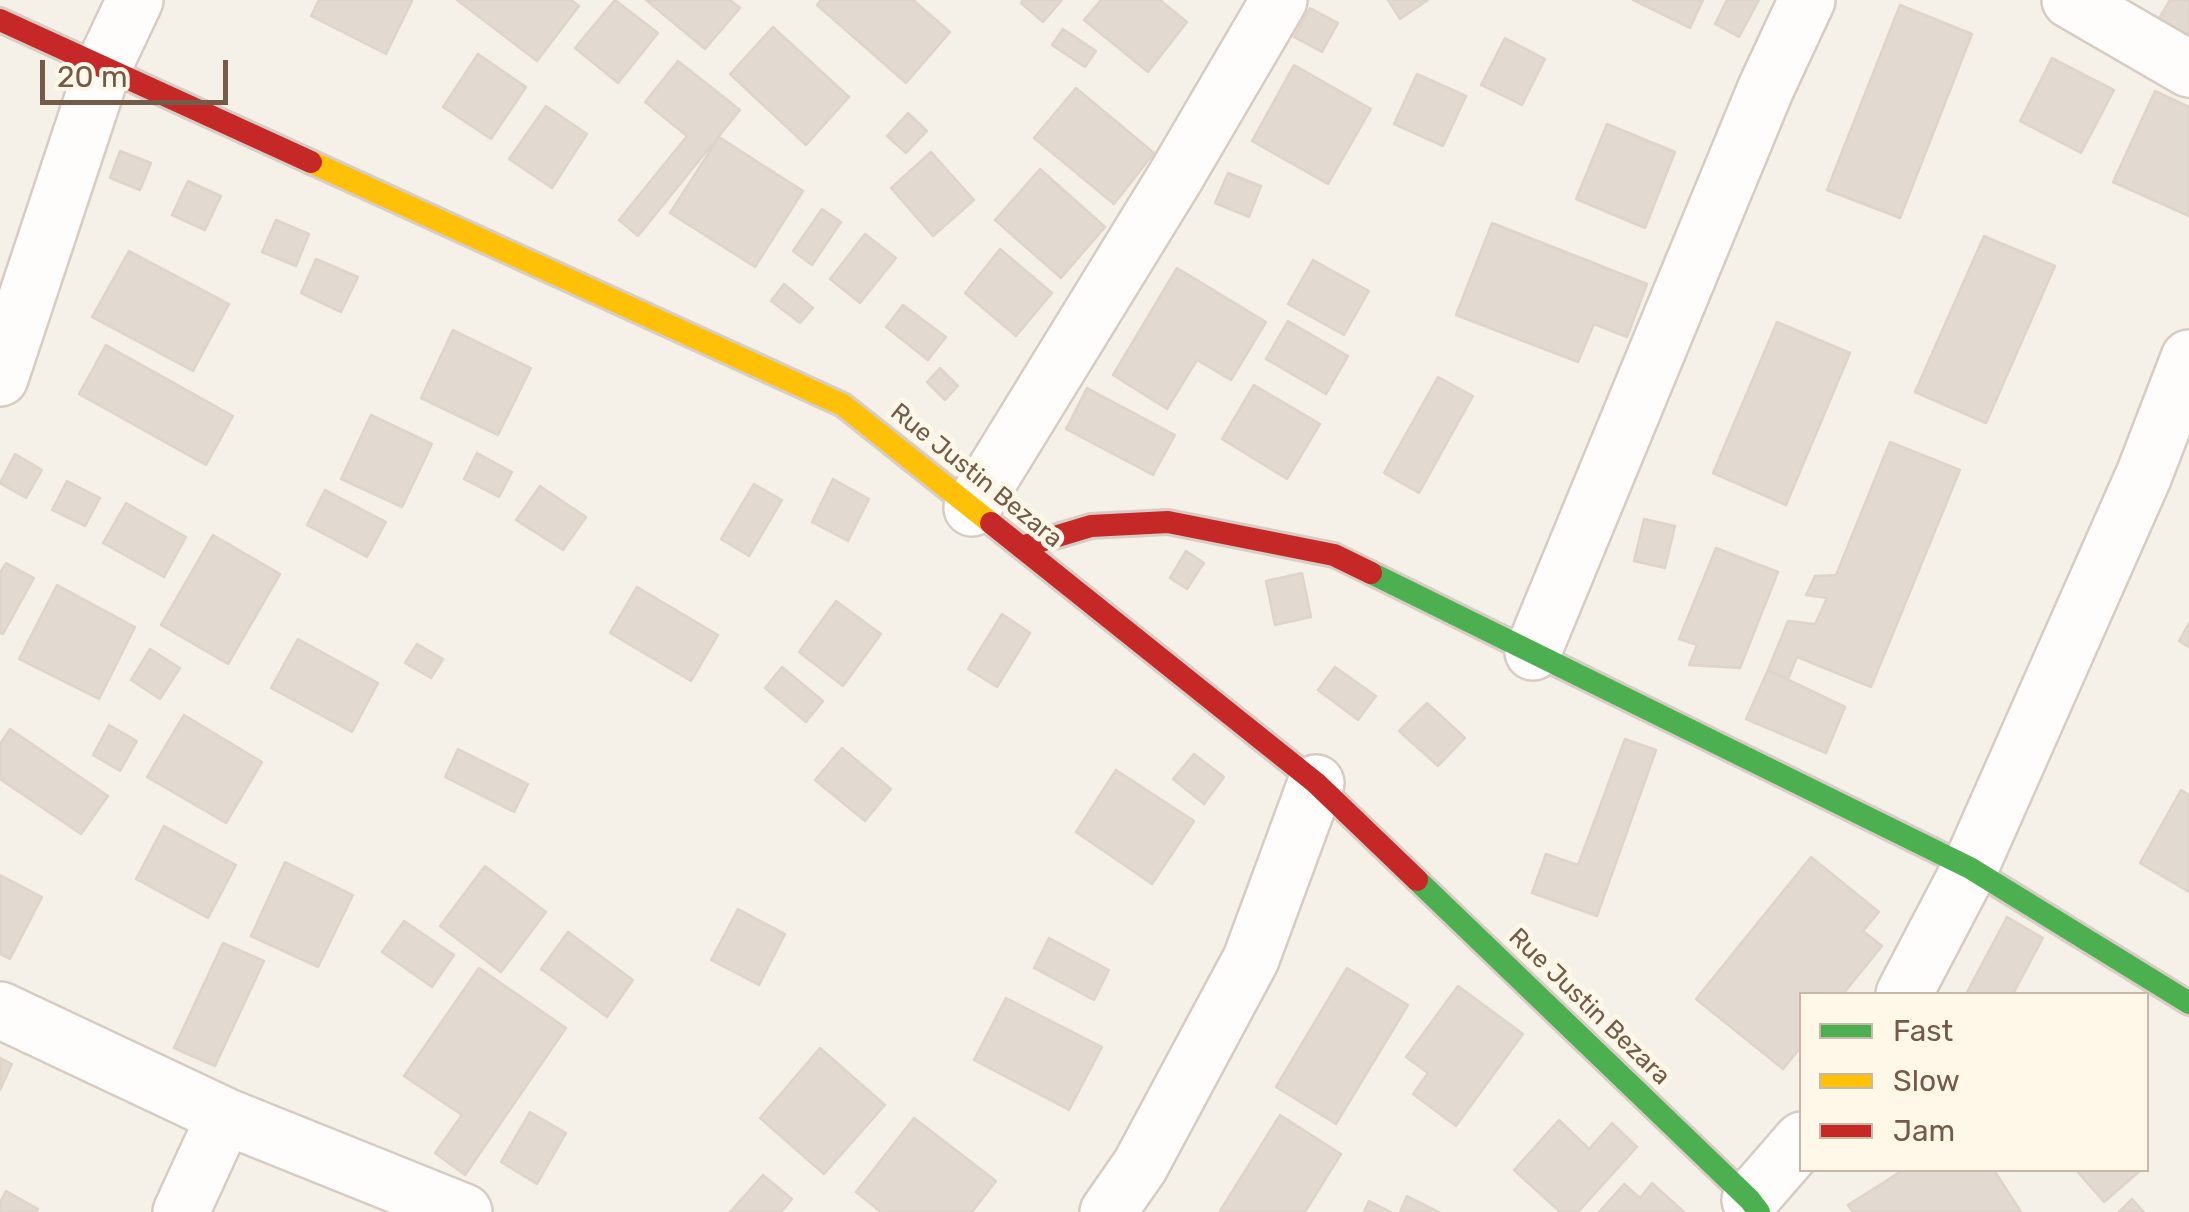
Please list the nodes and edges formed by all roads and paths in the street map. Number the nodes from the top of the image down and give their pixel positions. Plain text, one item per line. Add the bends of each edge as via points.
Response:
1 (135, 0) edge
2 (1279, 0) edge
3 (1806, 0) edge
4 (2070, 0) edge
5 (0, 20) edge
6 (104, 68) junction
7 (2189, 68) edge
8 (2189, 358) edge
9 (0, 378) edge
10 (972, 508) junction
11 (1021, 547) junction
12 (1533, 652) junction
13 (1316, 783) junction
14 (1970, 868) junction
15 (1905, 992) edge
16 (2189, 1003) edge
17 (0, 1010) edge
18 (225, 1116) junction
19 (1799, 1144) edge
20 (1754, 1206) edge
21 (182, 1212) edge
22 (464, 1212) edge
23 (1108, 1212) edge

1 - 6 street
2 - 10 street
3 - 12 street
4 - 7 street
5 - 6 street, Rue Justin Bezara
6 - 9 street
6 - 10 street, Rue Justin Bezara via 844,405
8 - 14 street
10 - 11 street, Rue Justin Bezara
11 - 12 street via 1091,526 1168,522 1334,555
11 - 13 street, Rue Justin Bezara
12 - 14 street
13 - 20 street, Rue Justin Bezara
13 - 23 street via 1251,959 1140,1166
14 - 15 street
14 - 16 street
17 - 18 street
18 - 21 street
18 - 22 street
19 - 20 street

